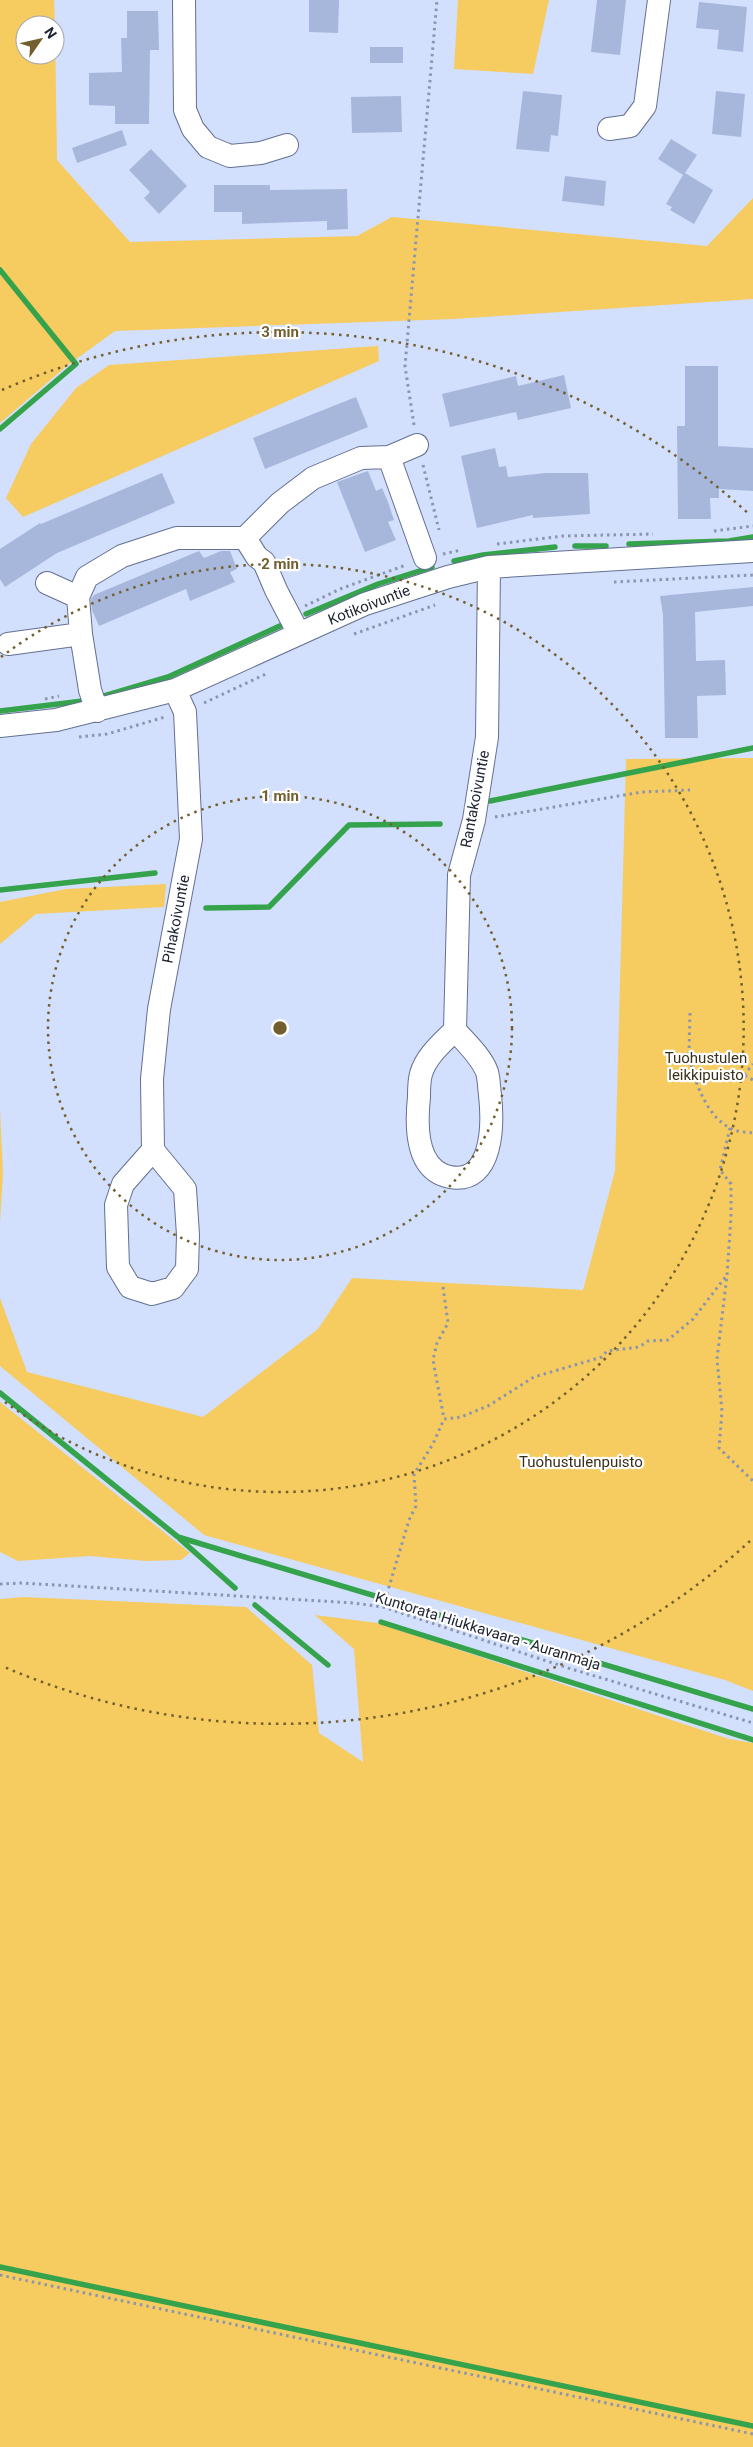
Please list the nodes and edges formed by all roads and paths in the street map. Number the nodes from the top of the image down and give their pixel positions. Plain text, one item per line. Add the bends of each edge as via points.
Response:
1 (184, 0) edge
2 (437, 0) edge
3 (659, 0) edge
4 (610, 129) dead end
5 (287, 145) dead end
6 (417, 445) junction
7 (389, 457) junction
8 (440, 536) dead end
9 (245, 538) junction
10 (753, 551) edge
11 (434, 552) joint
12 (489, 567) junction
13 (753, 575) edge
14 (448, 577) junction
15 (608, 582) dead end
16 (47, 583) dead end
17 (78, 597) junction
18 (81, 634) junction
19 (300, 634) junction
20 (8, 644) dead end
21 (175, 690) junction
22 (97, 711) junction
23 (0, 726) edge
24 (690, 790) dead end
25 (474, 820) junction
26 (690, 1014) dead end
27 (455, 1030) junction
28 (753, 1064) edge
29 (692, 1070) junction
30 (744, 1074) junction
31 (753, 1080) edge
32 (730, 1128) junction
33 (753, 1134) edge
34 (153, 1150) junction
35 (727, 1275) junction
36 (443, 1287) dead end
37 (444, 1419) junction
38 (753, 1481) edge
39 (0, 1584) edge
40 (383, 1607) junction
41 (753, 1723) edge
42 (0, 2275) edge
43 (753, 2434) edge

1 - 5 street via 185,110 193,128 208,147 230,156 261,153
2 - 6 path via 405,366
3 - 4 street via 645,106 630,126
6 - 7 street
6 - 8 path
7 - 9 street via 361,458 313,478 280,503
7 - 11 street
9 - 17 street via 177,538 122,556 87,577
9 - 19 street via 264,562
10 - 12 street, Kotikoivuntie
11 - 14 path
12 - 14 street, Kotikoivuntie
12 - 25 street, Rantakoivuntie via 488,737
13 - 15 path
14 - 19 street, Kotikoivuntie via 365,604
16 - 17 street
17 - 18 street
18 - 20 street
18 - 22 street via 90,690
19 - 21 street, Kotikoivuntie
21 - 22 street, Kotikoivuntie
21 - 34 street, Pihakoivuntie via 185,712 191,839 158,1009 152,1079
22 - 23 street, Kotikoivuntie via 56,720
24 - 25 path via 642,792
25 - 27 street, Rantakoivuntie via 459,875
26 - 29 path
27 - 27 street via 433,1052 420,1074 417,1117 421,1152 438,1172 452,1177 467,1176 481,1164 489,1149 492,1118 487,1073
28 - 30 path
29 - 30 path
29 - 32 path via 710,1109
30 - 31 path
32 - 33 path
32 - 35 path via 720,1170 731,1184
34 - 34 street via 123,1184 116,1205 118,1267 130,1287 152,1294 173,1288 187,1269 188,1234 185,1189
35 - 37 path via 693,1319 668,1340 648,1341 639,1347 607,1351 602,1356 534,1377 488,1406 461,1417
35 - 38 path via 717,1359 722,1411 719,1448
36 - 37 path via 448,1323 437,1343 434,1360
37 - 40 path via 414,1474 416,1506
39 - 40 path, Kuntorata Hiukkavaara - Auranmaja
40 - 41 path, Kuntorata Hiukkavaara - Auranmaja via 568,1668
42 - 43 path

